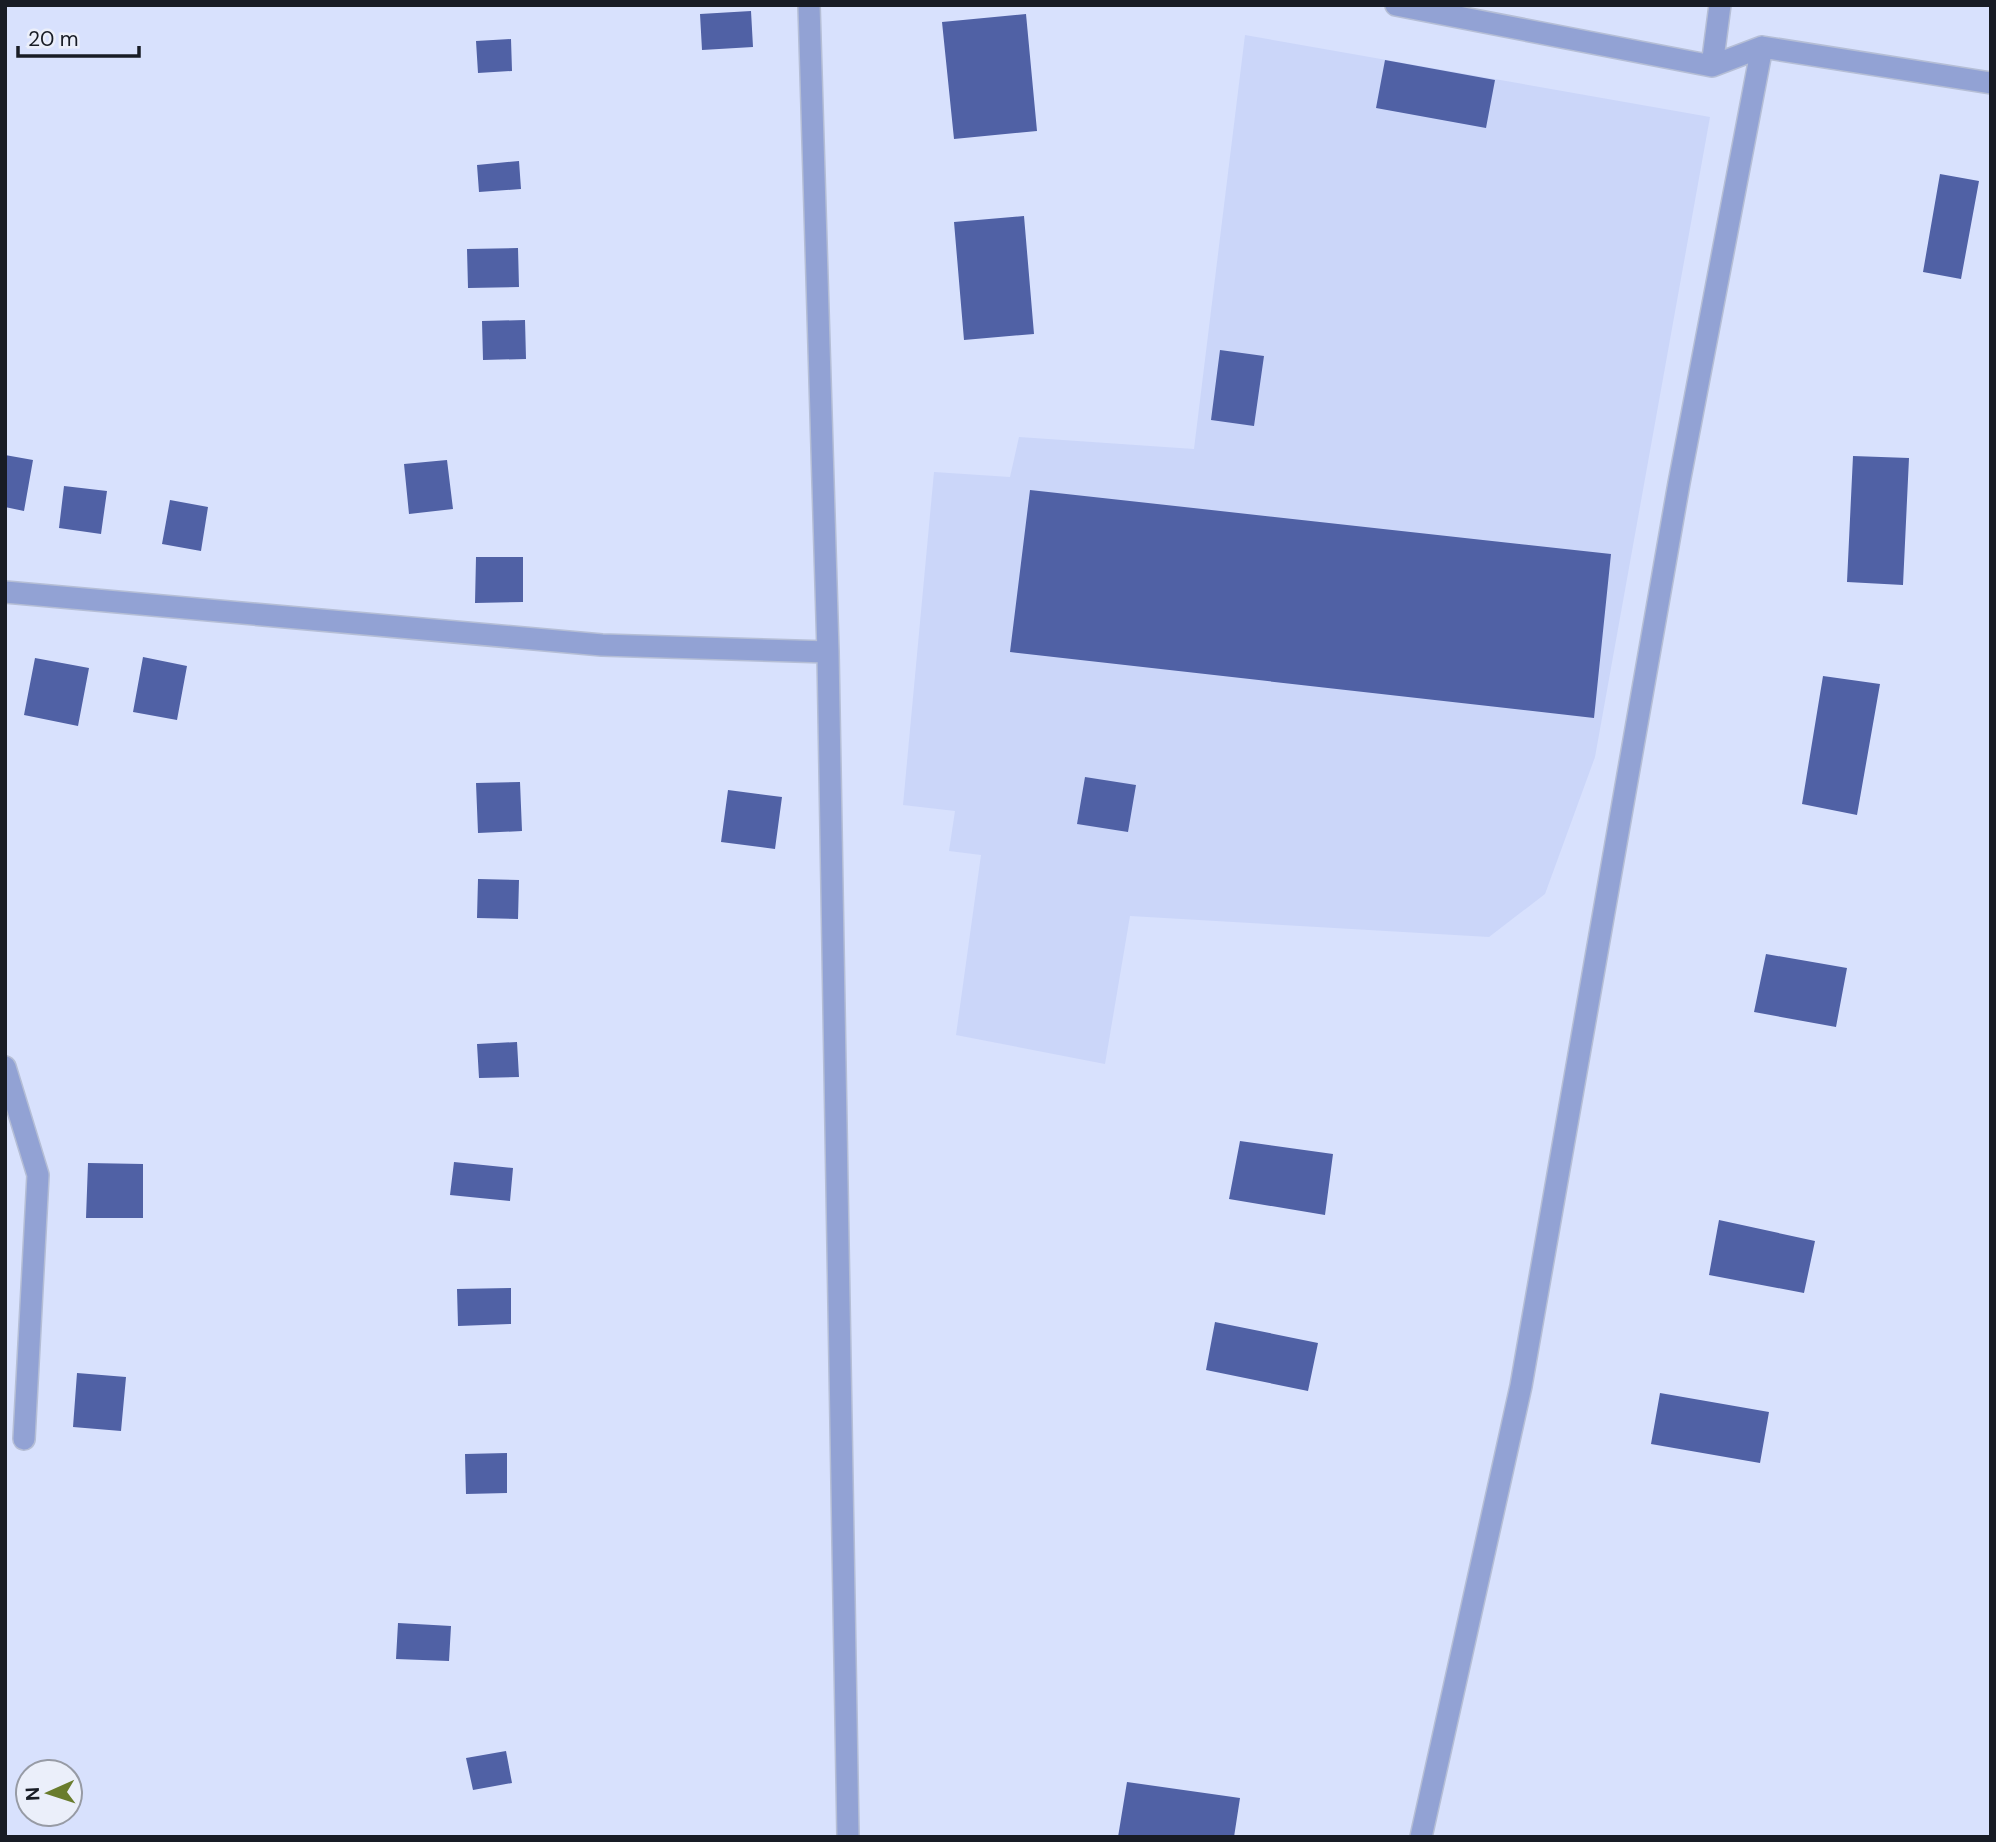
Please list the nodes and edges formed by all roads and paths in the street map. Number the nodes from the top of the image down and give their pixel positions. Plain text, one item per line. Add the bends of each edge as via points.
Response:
1 (809, 5) edge
2 (1396, 5) edge
3 (1720, 5) edge
4 (1762, 47) junction
5 (1712, 66) junction
6 (1991, 83) edge
7 (5, 593) edge
8 (828, 652) junction
9 (5, 1067) edge
10 (24, 1440) dead end
11 (848, 1837) edge
12 (1421, 1837) edge

1 - 8 street
2 - 5 street
3 - 5 street
4 - 5 street
4 - 6 street
4 - 12 street via 1681,469 1521,1386
7 - 8 street via 602,645
8 - 11 street
9 - 10 street via 38,1175

